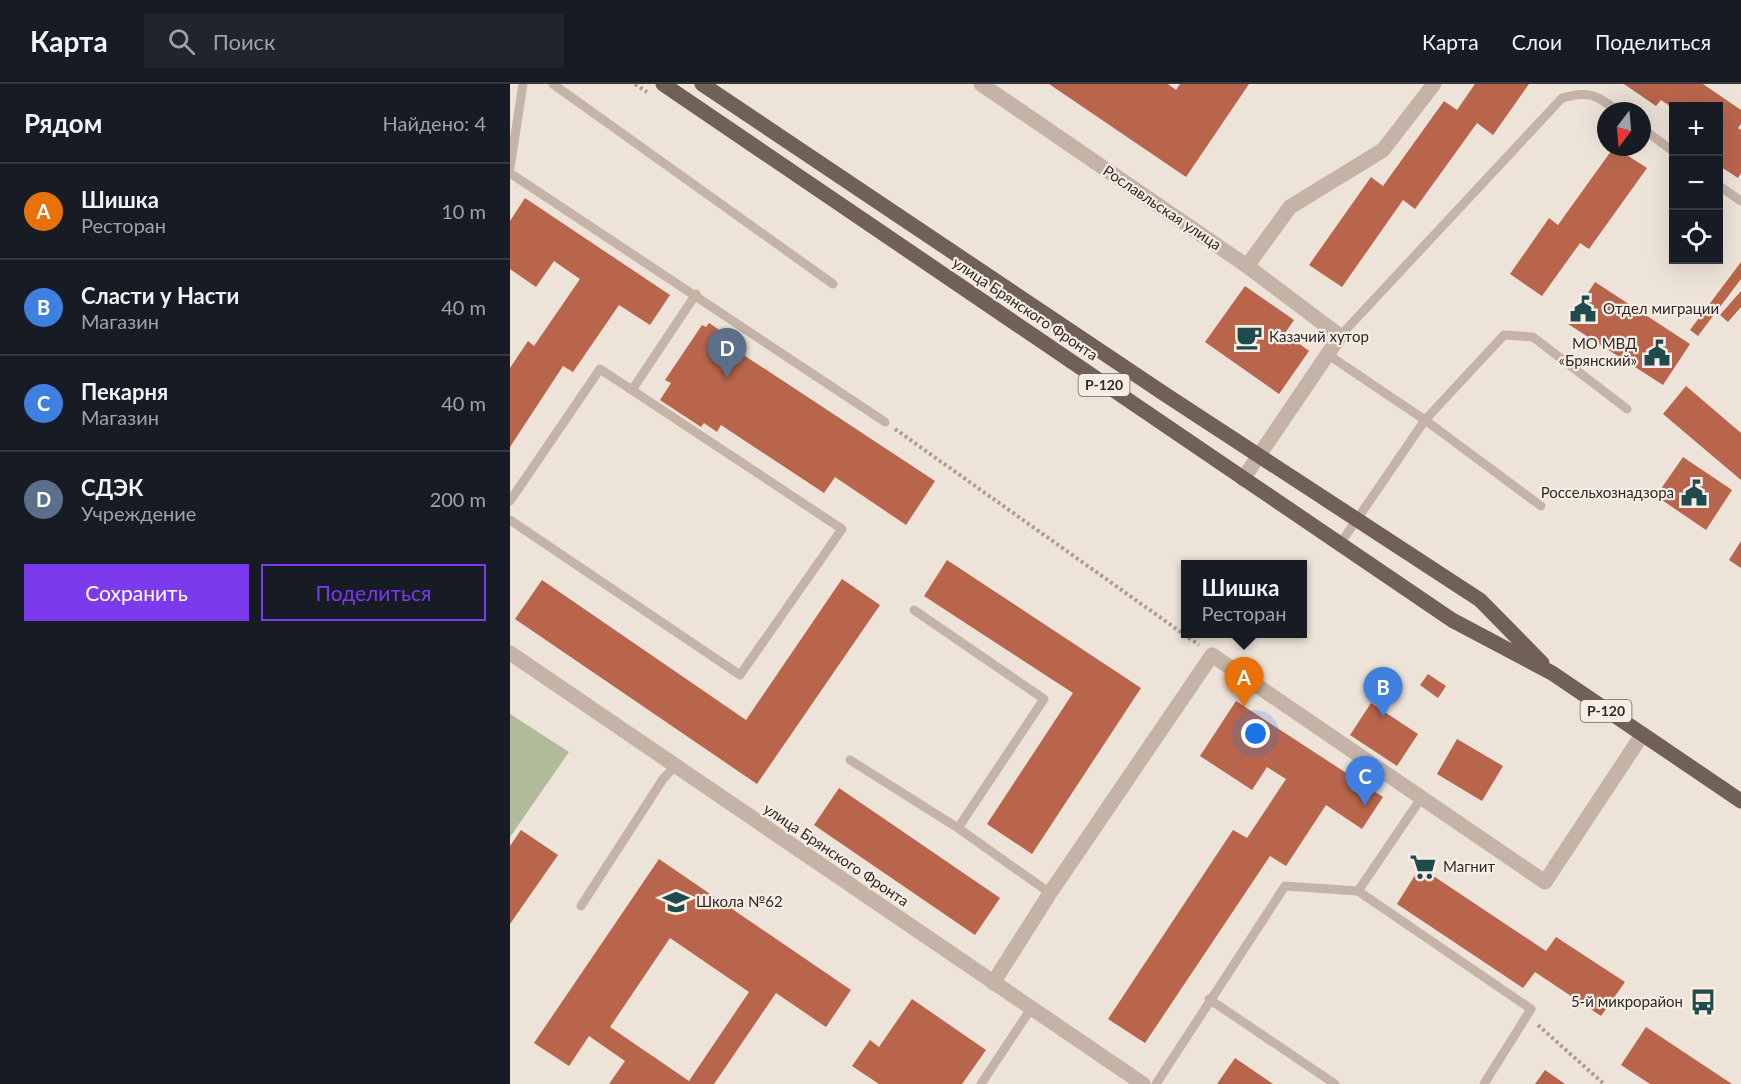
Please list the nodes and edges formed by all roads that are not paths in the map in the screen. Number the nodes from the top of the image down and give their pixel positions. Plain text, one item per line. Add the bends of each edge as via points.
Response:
1 (523, 84) edge
2 (553, 84) edge
3 (663, 84) edge
4 (702, 84) edge
5 (981, 84) edge
6 (1434, 84) edge
7 (1606, 102) edge
8 (1651, 135) edge
9 (1669, 148) edge
10 (510, 168) edge
11 (510, 172) edge
12 (1723, 188) edge
13 (1741, 201) edge
14 (1247, 266) junction
15 (833, 285) dead end
16 (696, 294) junction
17 (1340, 336) junction
18 (1327, 354) junction
19 (632, 390) junction
20 (1627, 409) dead end
21 (1425, 420) junction
22 (885, 422) road end
23 (1259, 455) junction
24 (1243, 479) junction
25 (510, 501) edge
26 (1541, 506) dead end
27 (1357, 519) junction
28 (510, 520) edge
29 (1340, 544) junction
30 (914, 610) dead end
31 (510, 653) edge
32 (1552, 673) junction
33 (1642, 735) junction
34 (850, 760) dead end
35 (674, 767) junction
36 (1422, 797) junction
37 (1741, 801) edge
38 (958, 828) junction
39 (1358, 891) junction
40 (1050, 893) junction
41 (581, 906) dead end
42 (993, 983) junction
43 (1209, 999) junction
44 (1032, 1007) junction
45 (981, 1084) edge
46 (1143, 1084) edge
47 (1156, 1084) edge
48 (1335, 1084) edge
49 (1484, 1084) edge

1 - 10 lane
2 - 15 lane
3 - 24 main road, улица Брянского Фронта / Р-120
4 - 23 main road, улица Брянского Фронта
5 - 14 street, Рославльская улица
6 - 14 street via 1383,150 1290,207
7 - 17 lane via 1581,92 1562,98
8 - 9 lane
11 - 16 lane
12 - 13 lane
14 - 17 street, Рославльская улица
16 - 19 lane
16 - 22 lane
17 - 18 street
18 - 21 lane
18 - 23 street
19 - 25 lane via 600,369
19 - 28 lane via 842,529 740,675
20 - 21 lane via 1533,337 1504,335
21 - 26 lane
21 - 27 lane
23 - 24 street
23 - 27 main road, улица Брянского Фронта
24 - 29 main road, улица Брянского Фронта / Р-120
27 - 29 lane
27 - 32 main road, улица Брянского Фронта via 1480,600
29 - 32 main road, улица Брянского Фронта / Р-120 via 1452,620
30 - 38 lane via 1044,699
31 - 35 street, улица Брянского Фронта
32 - 33 main road, улица Брянского Фронта / Р-120
33 - 36 street via 1545,882
33 - 37 main road, улица Брянского Фронта / Р-120
34 - 38 lane
35 - 41 lane
35 - 42 street, улица Брянского Фронта
36 - 39 lane
36 - 40 street via 1212,655
38 - 40 lane
39 - 43 lane via 1285,886
39 - 49 lane via 1531,1008
40 - 42 street
42 - 44 street, улица Брянского Фронта
43 - 47 lane
43 - 48 lane
44 - 45 lane
44 - 46 street, улица Брянского Фронта

